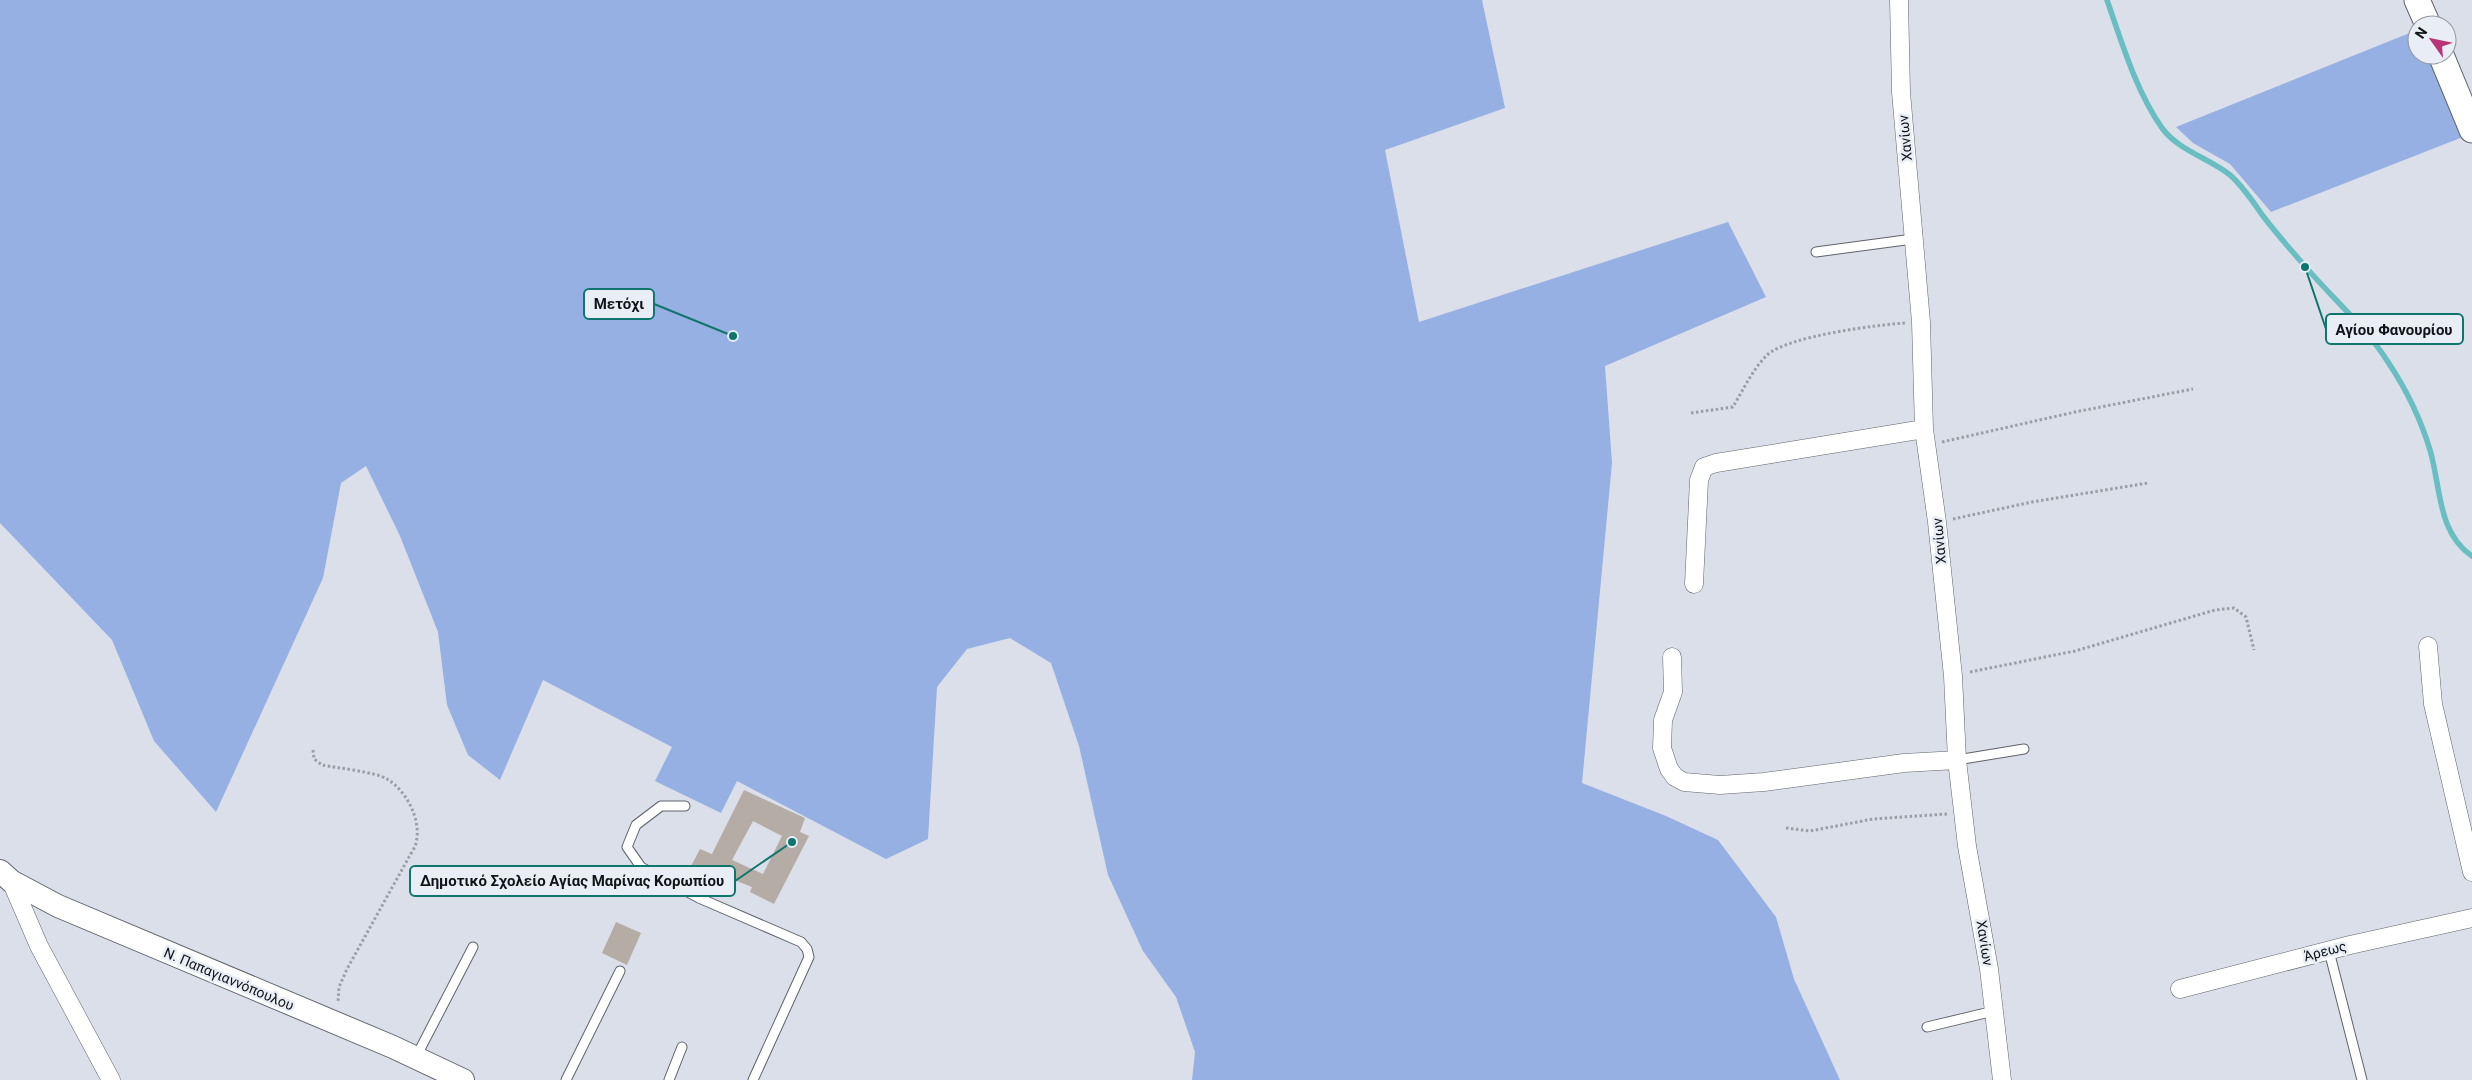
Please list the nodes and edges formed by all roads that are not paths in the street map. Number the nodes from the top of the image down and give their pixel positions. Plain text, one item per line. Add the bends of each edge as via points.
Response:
1 (1899, 0) edge
2 (2418, 0) edge
3 (2424, 15) edge
4 (2444, 65) edge
5 (2472, 130) edge
6 (1913, 239) junction
7 (1816, 252) dead end
8 (1925, 438) junction
9 (1694, 584) dead end
10 (2428, 646) dead end
11 (1672, 657) dead end
12 (2024, 749) dead end
13 (1957, 760) junction
14 (685, 806) dead end
15 (2472, 872) edge
16 (6, 876) edge
17 (2472, 918) edge
18 (473, 947) dead end
19 (2329, 951) junction
20 (620, 971) dead end
21 (2180, 989) dead end
22 (1994, 1011) junction
23 (1927, 1027) dead end
24 (682, 1047) dead end
25 (416, 1057) junction
26 (435, 1074) edge
27 (111, 1080) edge
28 (463, 1080) edge
29 (566, 1080) edge
30 (669, 1080) edge
31 (753, 1080) edge
32 (2002, 1080) edge
33 (2362, 1080) edge

1 - 6 street, Χανίων via 1901,92
2 - 3 main road
4 - 5 main road
6 - 7 lane
6 - 8 street, Χανίων via 1921,322
8 - 9 street via 1704,467 1699,480
8 - 13 street, Χανίων via 1953,676
10 - 15 street via 2433,704
11 - 13 street via 1673,692 1663,720 1662,748 1669,769 1684,782 1720,785 1764,782
12 - 13 lane
13 - 22 street, Χανίων
14 - 31 lane via 661,806 636,825 627,847 641,867 699,898 800,942 809,957
16 - 25 street, Ν. Παπαγιαννόπουλου via 58,906 112,930
16 - 27 street via 39,946
17 - 19 street, Άρεως
18 - 25 lane
19 - 21 street, Άρεως
19 - 33 lane
20 - 29 lane
22 - 23 lane
22 - 32 street, Χανίων
24 - 30 lane
25 - 26 street, Ν. Παπαγιαννόπουλου
26 - 28 street, Ν. Παπαγιαννόπουλου

